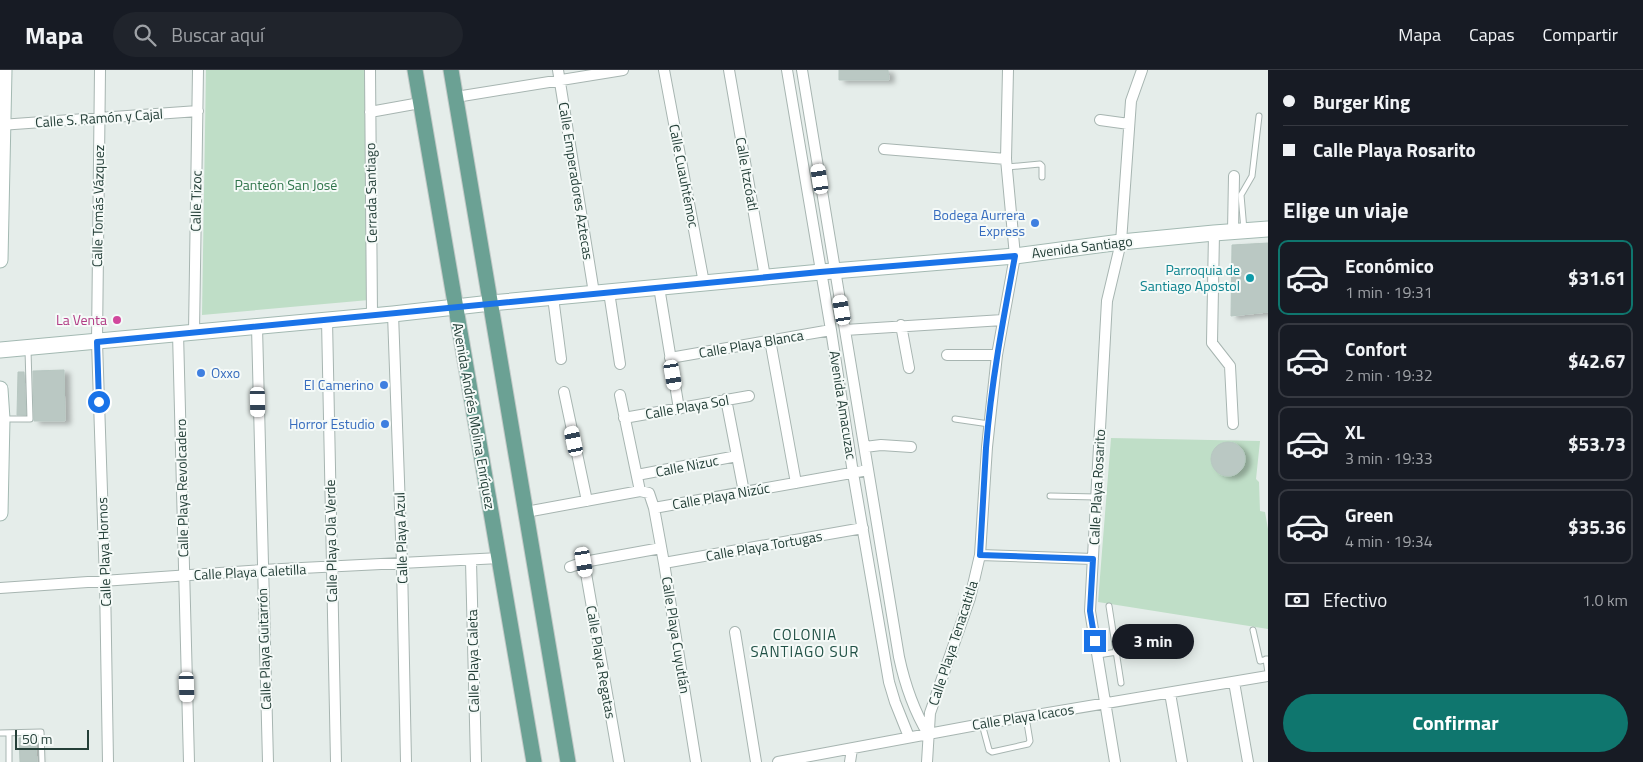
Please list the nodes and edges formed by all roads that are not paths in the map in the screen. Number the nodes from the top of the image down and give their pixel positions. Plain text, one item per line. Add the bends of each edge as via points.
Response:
1 (4, 70) edge
2 (100, 70) edge
3 (198, 70) edge
4 (370, 70) edge
5 (415, 70) edge
6 (451, 70) edge
7 (622, 70) edge
8 (664, 70) edge
9 (728, 70) edge
10 (787, 70) edge
11 (802, 70) edge
12 (1008, 70) edge
13 (1142, 70) edge
14 (559, 75) edge
15 (456, 97) junction
16 (420, 103) junction
17 (198, 111) junction
18 (370, 112) junction
19 (1259, 116) dead end
20 (99, 118) junction
21 (1100, 120) dead end
22 (1129, 124) junction
23 (1, 125) edge
24 (884, 149) dead end
25 (1006, 163) junction
26 (1234, 176) dead end
27 (1042, 177) dead end
28 (1268, 229) edge
29 (1238, 231) junction
30 (1214, 233) junction
31 (1121, 242) junction
32 (1015, 256) junction
33 (0, 260) edge
34 (828, 271) junction
35 (765, 277) junction
36 (704, 283) junction
37 (659, 287) junction
38 (602, 292) junction
39 (553, 297) junction
40 (491, 303) junction
41 (455, 307) junction
42 (393, 314) junction
43 (372, 316) junction
44 (327, 320) junction
45 (1003, 320) junction
46 (901, 326) junction
47 (256, 327) junction
48 (831, 330) junction
49 (845, 330) junction
50 (194, 332) junction
51 (178, 333) junction
52 (770, 340) junction
53 (97, 342) junction
54 (28, 348) junction
55 (0, 350) edge
56 (948, 355) dead end
57 (997, 355) junction
58 (670, 358) junction
59 (561, 359) dead end
60 (620, 364) dead end
61 (909, 368) dead end
62 (0, 389) edge
63 (564, 392) dead end
64 (620, 395) dead end
65 (749, 396) dead end
66 (726, 399) junction
67 (679, 409) junction
68 (624, 418) junction
69 (2, 419) junction
70 (955, 419) dead end
71 (989, 424) junction
72 (1233, 424) dead end
73 (865, 447) junction
74 (910, 447) dead end
75 (737, 456) junction
76 (868, 470) junction
77 (853, 473) junction
78 (637, 475) junction
79 (796, 483) junction
80 (640, 491) junction
81 (744, 492) junction
82 (1050, 496) dead end
83 (1096, 497) junction
84 (587, 501) junction
85 (654, 508) junction
86 (526, 512) junction
87 (0, 513) edge
88 (863, 528) junction
89 (661, 548) junction
90 (980, 555) junction
91 (500, 558) junction
92 (1093, 559) junction
93 (471, 561) junction
94 (584, 562) junction
95 (664, 563) junction
96 (402, 564) junction
97 (570, 567) dead end
98 (332, 568) junction
99 (262, 570) junction
100 (184, 575) junction
101 (105, 581) junction
102 (0, 588) edge
103 (1109, 606) dead end
104 (1253, 630) dead end
105 (735, 632) dead end
106 (1117, 652) junction
107 (1098, 656) junction
108 (1267, 659) edge
109 (1268, 674) edge
110 (1234, 682) junction
111 (1121, 683) dead end
112 (1170, 693) junction
113 (1106, 704) junction
114 (1026, 717) junction
115 (982, 724) junction
116 (0, 733) edge
117 (9, 733) junction
118 (928, 734) junction
119 (908, 737) junction
120 (852, 749) junction
121 (9, 762) edge
122 (42, 762) edge
123 (108, 762) edge
124 (189, 762) edge
125 (268, 762) edge
126 (336, 762) edge
127 (406, 762) edge
128 (476, 762) edge
129 (534, 762) edge
130 (568, 762) edge
131 (618, 762) edge
132 (696, 762) edge
133 (756, 762) edge
134 (778, 762) edge
135 (850, 762) edge
136 (927, 762) edge
137 (1115, 762) edge
138 (1182, 762) edge
139 (1248, 762) edge

1 - 23 street
2 - 20 street, Calle Tomás Vázquez
3 - 17 street, Calle Tizoc
4 - 18 street, Cerrada Santiago
5 - 16 main road, Avenida Andrés Molina Enríquez
6 - 15 main road
7 - 14 street
8 - 36 street, Calle Cuauhtémoc
9 - 35 street, Calle Itzcóatl
10 - 34 street, Avenida Amacuzac
11 - 34 street, Avenida Amacuzac
12 - 25 street, Calle Playa Tenacatitla
13 - 22 street, Calle Playa Rosarito via 1131,101
14 - 15 street
14 - 38 street, Calle Emperadores Aztecas
15 - 40 main road
16 - 18 street
16 - 41 main road, Avenida Andrés Molina Enríquez
17 - 20 street, Calle S. Ramón y Cajal
17 - 50 street, Calle Tizoc
18 - 43 street, Cerrada Santiago
19 - 29 lane via 1252,176 1241,195
20 - 23 street, Calle S. Ramón y Cajal
20 - 53 street, Calle Tomás Vázquez
21 - 22 street
22 - 31 street, Calle Playa Rosarito
23 - 33 street
24 - 25 street
25 - 27 lane via 1040,164
25 - 32 street, Calle Playa Tenacatitla
26 - 29 street
28 - 29 street, Avenida Santiago
29 - 30 street, Avenida Santiago
30 - 31 street, Avenida Santiago
30 - 72 street via 1212,343 1230,366
31 - 32 street, Avenida Santiago
31 - 83 street, Calle Playa Rosarito via 1107,301
32 - 34 street, Avenida Santiago
32 - 45 street, Calle Playa Tenacatitla
34 - 35 street, Avenida Santiago
34 - 48 street, Avenida Amacuzac
34 - 49 street, Avenida Amacuzac
35 - 36 street, Avenida Santiago
36 - 37 street, Avenida Santiago
37 - 38 street, Avenida Santiago
37 - 58 street
38 - 39 street, Avenida Santiago
38 - 60 street, Calle Emperadores Aztecas
39 - 40 street, Avenida Santiago
39 - 59 street
40 - 41 street, Avenida Santiago
40 - 86 main road
41 - 42 street, Avenida Santiago
41 - 91 main road, Avenida Andrés Molina Enríquez
42 - 43 street, Avenida Santiago
42 - 96 street, Calle Playa Azul
43 - 44 street, Avenida Santiago
44 - 47 street, Avenida Santiago
44 - 98 street, Calle Playa Ola Verde
45 - 46 street
45 - 57 street, Calle Playa Tenacatitla
46 - 49 street
46 - 61 street
47 - 50 street, Avenida Santiago
47 - 99 street, Calle Playa Guitarrón
48 - 52 street, Calle Playa Blanca
48 - 77 street, Avenida Amacuzac
49 - 73 street, Avenida Amacuzac
50 - 51 street, Avenida Santiago
51 - 53 street, Avenida Santiago
51 - 100 street, Calle Playa Revolcadero
52 - 58 street, Calle Playa Blanca
52 - 79 street
53 - 54 street, Avenida Santiago
53 - 101 street, Calle Playa Hornos
54 - 55 street, Avenida Santiago
54 - 69 lane via 30,419
56 - 57 street
57 - 71 street, Calle Playa Tenacatitla
58 - 67 street
62 - 69 street
63 - 84 street
64 - 68 street
65 - 66 street, Calle Playa Sol
66 - 67 street, Calle Playa Sol
66 - 75 street
67 - 68 street, Calle Playa Sol
68 - 78 street
69 - 87 street
70 - 71 lane
71 - 90 street, Calle Playa Tenacatitla
73 - 74 street
73 - 76 street, Avenida Amacuzac
75 - 78 street, Calle Nizuc
75 - 81 street
76 - 77 street, Calle Playa Nizúc
76 - 118 street, Avenida Amacuzac via 903,678
77 - 79 street, Calle Playa Nizúc
77 - 88 street, Avenida Amacuzac
78 - 80 street
79 - 81 street, Calle Playa Nizúc
80 - 84 street
80 - 85 street, Calle Playa Nizúc via 649,493
81 - 85 street, Calle Playa Nizúc
82 - 83 lane
83 - 92 street, Calle Playa Rosarito
84 - 86 street
85 - 89 street, Calle Playa Cuyutlán
86 - 130 main road
88 - 95 street, Calle Playa Tortugas
88 - 119 street, Avenida Amacuzac via 889,682
89 - 94 street
89 - 95 street, Calle Playa Cuyutlán
90 - 92 street
90 - 118 street, Calle Playa Tenacatitla via 970,598 930,712
91 - 93 street, Calle Playa Caletilla
91 - 129 main road, Avenida Andrés Molina Enríquez
92 - 107 street, Calle Playa Rosarito via 1090,611
93 - 96 street, Calle Playa Caletilla
93 - 128 street, Calle Playa Caleta
94 - 97 street
94 - 131 street, Calle Playa Regatas
95 - 132 street, Calle Playa Cuyutlán
96 - 98 street, Calle Playa Caletilla
96 - 127 street, Calle Playa Azul
98 - 99 street, Calle Playa Caletilla
98 - 126 street, Calle Playa Ola Verde
99 - 100 street, Calle Playa Caletilla
99 - 125 street, Calle Playa Guitarrón
100 - 101 street, Calle Playa Caletilla
100 - 124 street, Calle Playa Revolcadero
101 - 102 street, Calle Playa Caletilla
101 - 123 street, Calle Playa Hornos
103 - 106 lane
104 - 108 lane via 1260,660
105 - 133 street
106 - 107 lane
106 - 111 lane
107 - 113 street, Calle Playa Rosarito
108 - 109 lane
109 - 110 street, Calle Playa Icacos
110 - 112 street, Calle Playa Icacos
110 - 139 street
112 - 113 street, Calle Playa Icacos
112 - 138 street
113 - 114 street, Calle Playa Icacos
113 - 137 street, Calle Playa Rosarito
114 - 115 street, Calle Playa Icacos
114 - 115 lane via 1028,744 992,752 988,750
115 - 118 street, Calle Playa Icacos
116 - 117 lane
117 - 121 lane
117 - 122 lane via 41,732
118 - 119 street, Calle Playa Icacos
118 - 136 street, Calle Playa Tenacatitla
119 - 120 street, Calle Playa Icacos
120 - 134 street, Calle Playa Icacos
120 - 135 street

